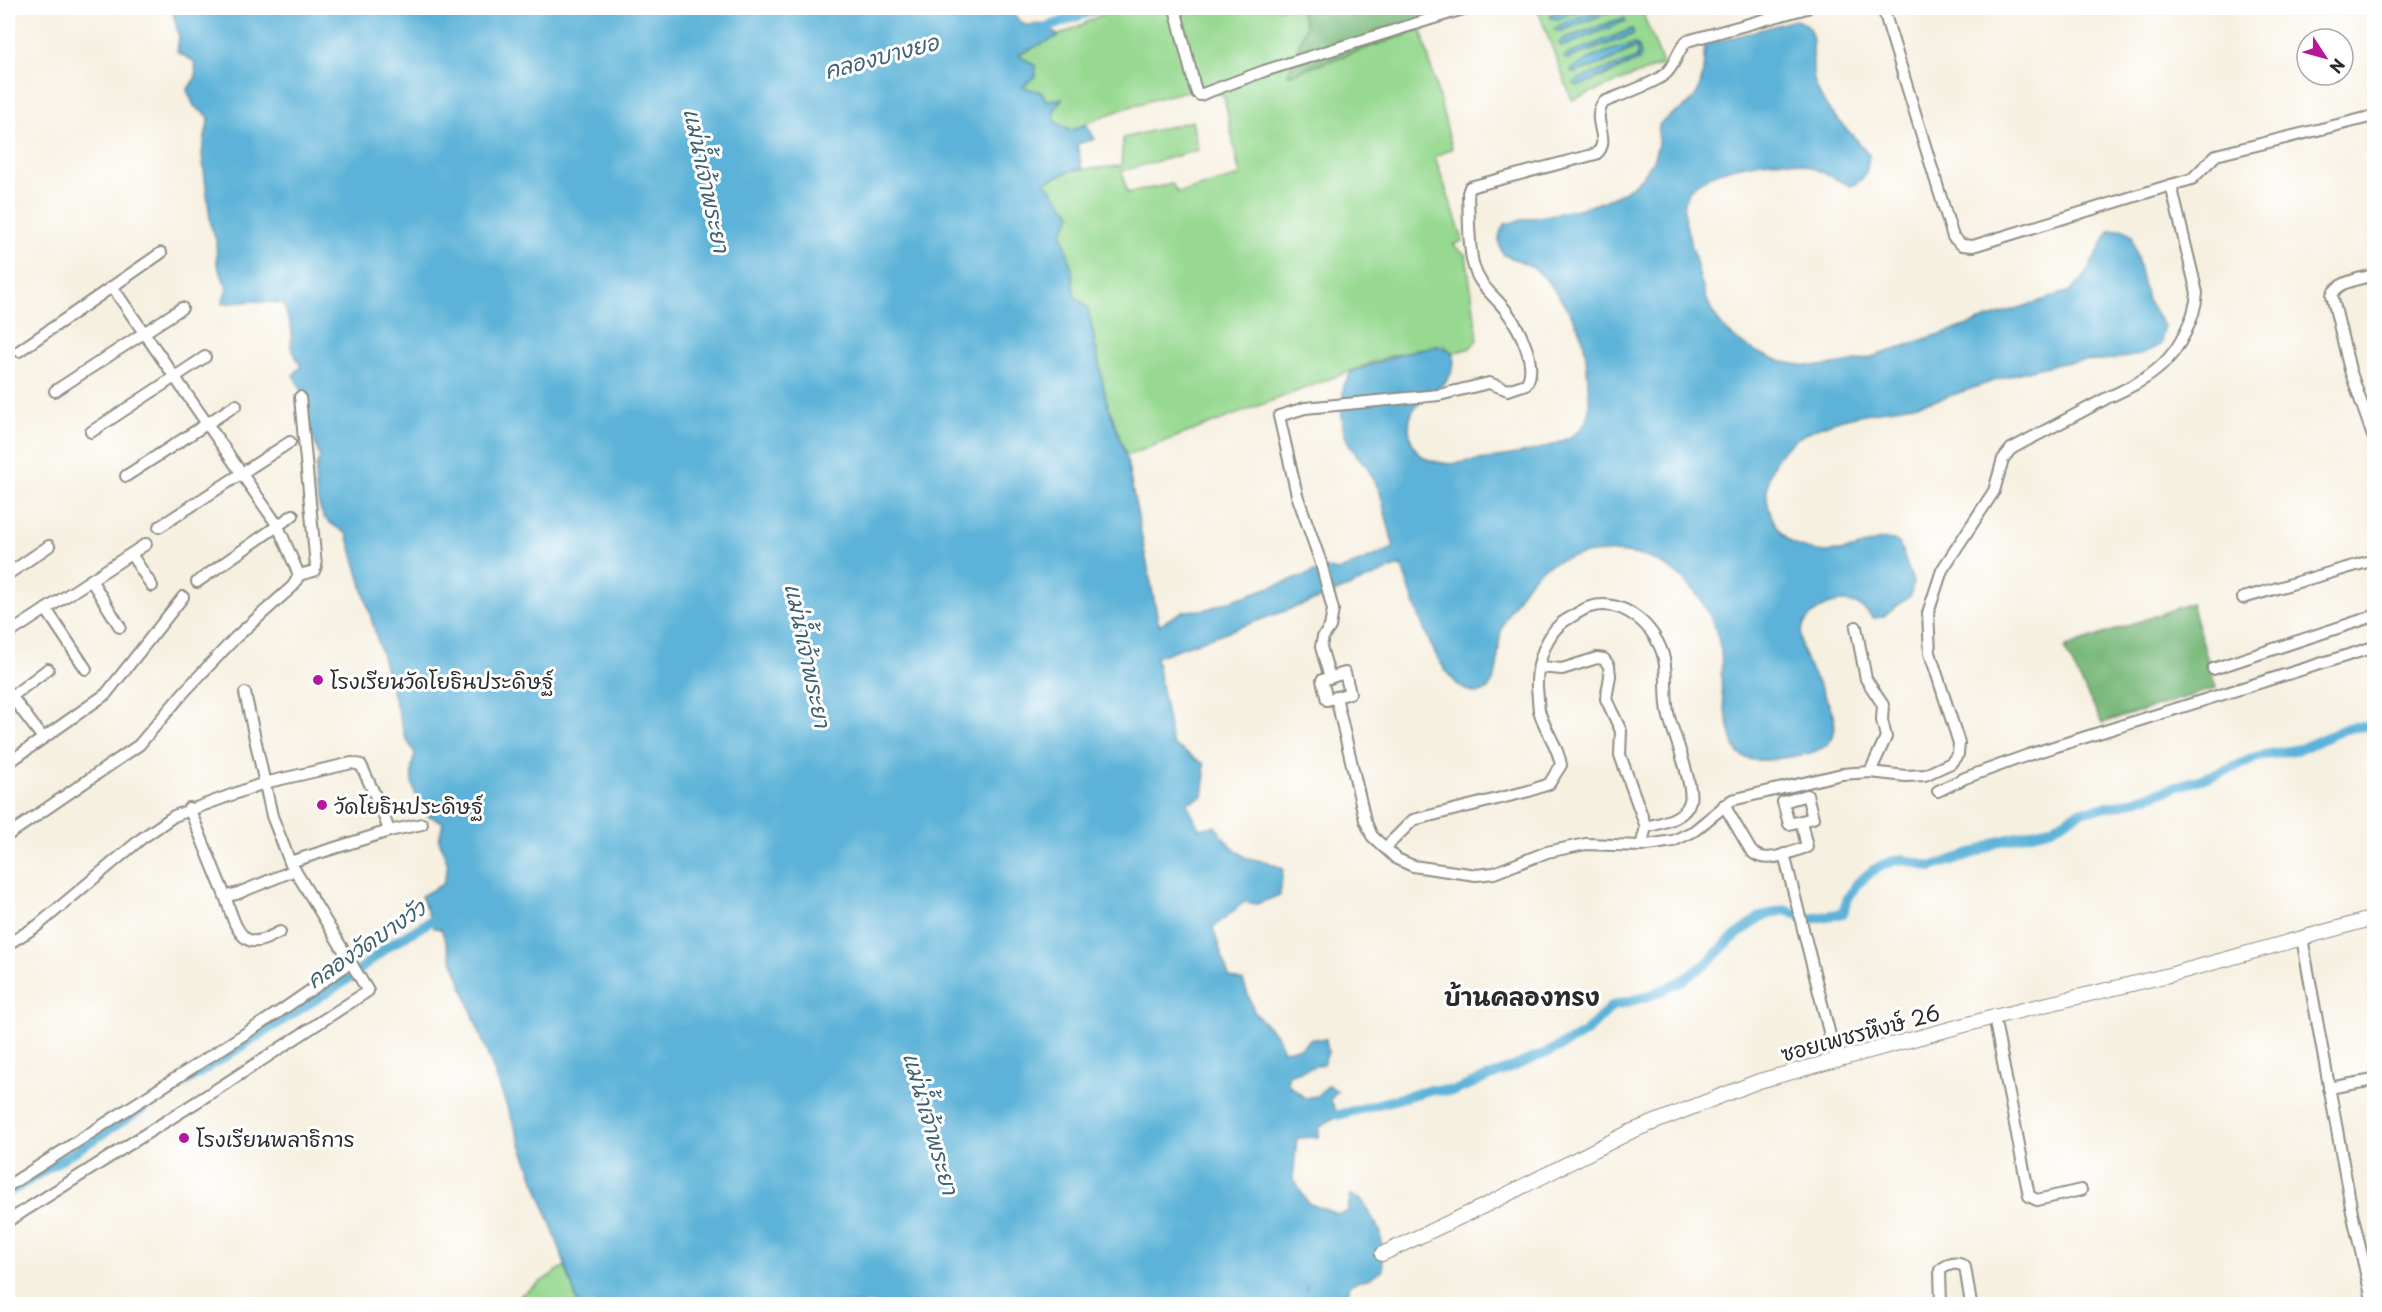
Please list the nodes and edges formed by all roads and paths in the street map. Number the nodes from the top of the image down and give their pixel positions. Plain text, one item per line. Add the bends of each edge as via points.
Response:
1 (1175, 8) edge
2 (1466, 8) edge
3 (1807, 8) edge
4 (1883, 8) edge
5 (2374, 116) edge
6 (2171, 185) junction
7 (161, 253) dead end
8 (2374, 275) edge
9 (113, 288) junction
10 (182, 308) dead end
11 (144, 334) junction
12 (19, 351) dead end
13 (205, 357) dead end
14 (175, 378) junction
15 (55, 391) dead end
16 (300, 397) dead end
17 (236, 405) dead end
18 (207, 423) junction
19 (91, 432) dead end
20 (2374, 440) edge
21 (290, 442) dead end
22 (242, 475) junction
23 (126, 476) dead end
24 (293, 515) dead end
25 (278, 526) junction
26 (159, 527) dead end
27 (146, 544) dead end
28 (49, 546) dead end
29 (131, 554) junction
30 (2374, 560) edge
31 (8, 574) edge
32 (299, 575) junction
33 (91, 580) junction
34 (197, 582) dead end
35 (152, 586) dead end
36 (183, 597) dead end
37 (2243, 598) dead end
38 (46, 609) junction
39 (2374, 616) edge
40 (120, 627) dead end
41 (1856, 627) dead end
42 (8, 634) edge
43 (2374, 647) edge
44 (1539, 667) junction
45 (48, 669) dead end
46 (86, 669) dead end
47 (2213, 669) dead end
48 (1330, 678) junction
49 (245, 693) dead end
50 (9, 694) edge
51 (1336, 697) junction
52 (43, 738) junction
53 (8, 763) edge
54 (1870, 772) junction
55 (264, 783) junction
56 (1938, 791) dead end
57 (1724, 805) junction
58 (189, 808) junction
59 (1801, 821) dead end
60 (422, 824) dead end
61 (1646, 827) junction
62 (389, 831) junction
63 (8, 835) edge
64 (1641, 846) junction
65 (1385, 848) junction
66 (1784, 854) junction
67 (293, 866) junction
68 (225, 896) junction
69 (2374, 918) edge
70 (280, 932) dead end
71 (2302, 938) junction
72 (8, 944) edge
73 (352, 967) junction
74 (1994, 1017) junction
75 (1836, 1059) junction
76 (2374, 1080) edge
77 (2329, 1088) junction
78 (8, 1186) edge
79 (2081, 1190) dead end
80 (8, 1221) edge
81 (1382, 1254) dead end
82 (1941, 1305) edge
83 (1971, 1305) edge
84 (2373, 1305) edge

1 - 2 street via 1200,95
3 - 48 street via 1687,41 1664,75 1604,102 1599,108 1603,142 1596,154 1470,187 1474,267 1521,335 1530,371 1526,384 1508,390 1489,383 1439,395 1299,409 1280,416 1297,495 1333,609 1321,647
4 - 6 street via 1953,237 1962,245 1973,246
5 - 6 street via 2216,155 2192,179
6 - 54 street via 2197,293 2189,324 2161,366 2011,449 2003,459 1994,491 1942,570 1928,613 1930,653 1959,743 1958,754 1951,763 1925,775
7 - 9 street
8 - 20 street via 2340,286 2332,295 2350,370
9 - 11 street
9 - 12 street
10 - 11 street
11 - 14 street
11 - 15 street
13 - 14 street
14 - 18 street
14 - 19 street
16 - 32 street via 316,566 314,571
17 - 18 street
18 - 22 street
18 - 23 street
21 - 22 street
22 - 25 street
22 - 26 street
24 - 25 street
25 - 32 street
25 - 34 street
27 - 29 street
28 - 31 street
29 - 33 street
29 - 35 street
30 - 37 street
32 - 63 street via 293,586 191,684 139,745
33 - 38 street
33 - 40 street
36 - 52 street via 106,694
38 - 42 street
38 - 46 street
39 - 47 street
41 - 54 street via 1866,679 1883,705 1886,737
43 - 56 street via 2028,755
44 - 61 street via 1562,669 1596,658 1604,659 1609,666 1606,699 1621,731 1620,755
44 - 61 street via 1541,651 1561,623 1589,607 1621,608 1641,620 1653,636 1664,658 1668,714 1690,800 1674,819
44 - 65 street via 1540,712 1561,765 1556,776 1549,784 1528,791 1413,820
45 - 50 street
48 - 51 street via 1322,680 1327,700
48 - 51 street via 1345,673 1350,693
49 - 55 street
50 - 52 street
51 - 65 street via 1365,820 1372,836
52 - 53 street
54 - 57 street via 1842,774
55 - 58 street
55 - 62 street via 352,763 361,765
55 - 67 street via 272,816
57 - 64 street via 1694,831 1673,841
57 - 66 street via 1757,857
58 - 68 street
58 - 72 street via 141,838 37,926
59 - 66 street via 1807,847
60 - 62 street
61 - 64 street
62 - 67 street
64 - 65 street via 1586,844 1476,875 1413,866
66 - 75 street
67 - 68 street
67 - 73 street
68 - 70 street via 238,927 248,939 254,942
69 - 71 street, ซอยเพชรหึงษ์ 26
71 - 74 street, ซอยเพชรหึงษ์ 26
71 - 77 street
73 - 78 street
73 - 80 street via 368,991
74 - 75 street, ซอยเพชรหึงษ์ 26
74 - 79 street via 2029,1196 2037,1200
75 - 81 street, ซอยเพชรหึงษ์ 26 via 1759,1081 1632,1131
76 - 77 street
77 - 84 street
82 - 83 street via 1940,1270 1956,1264 1968,1273

